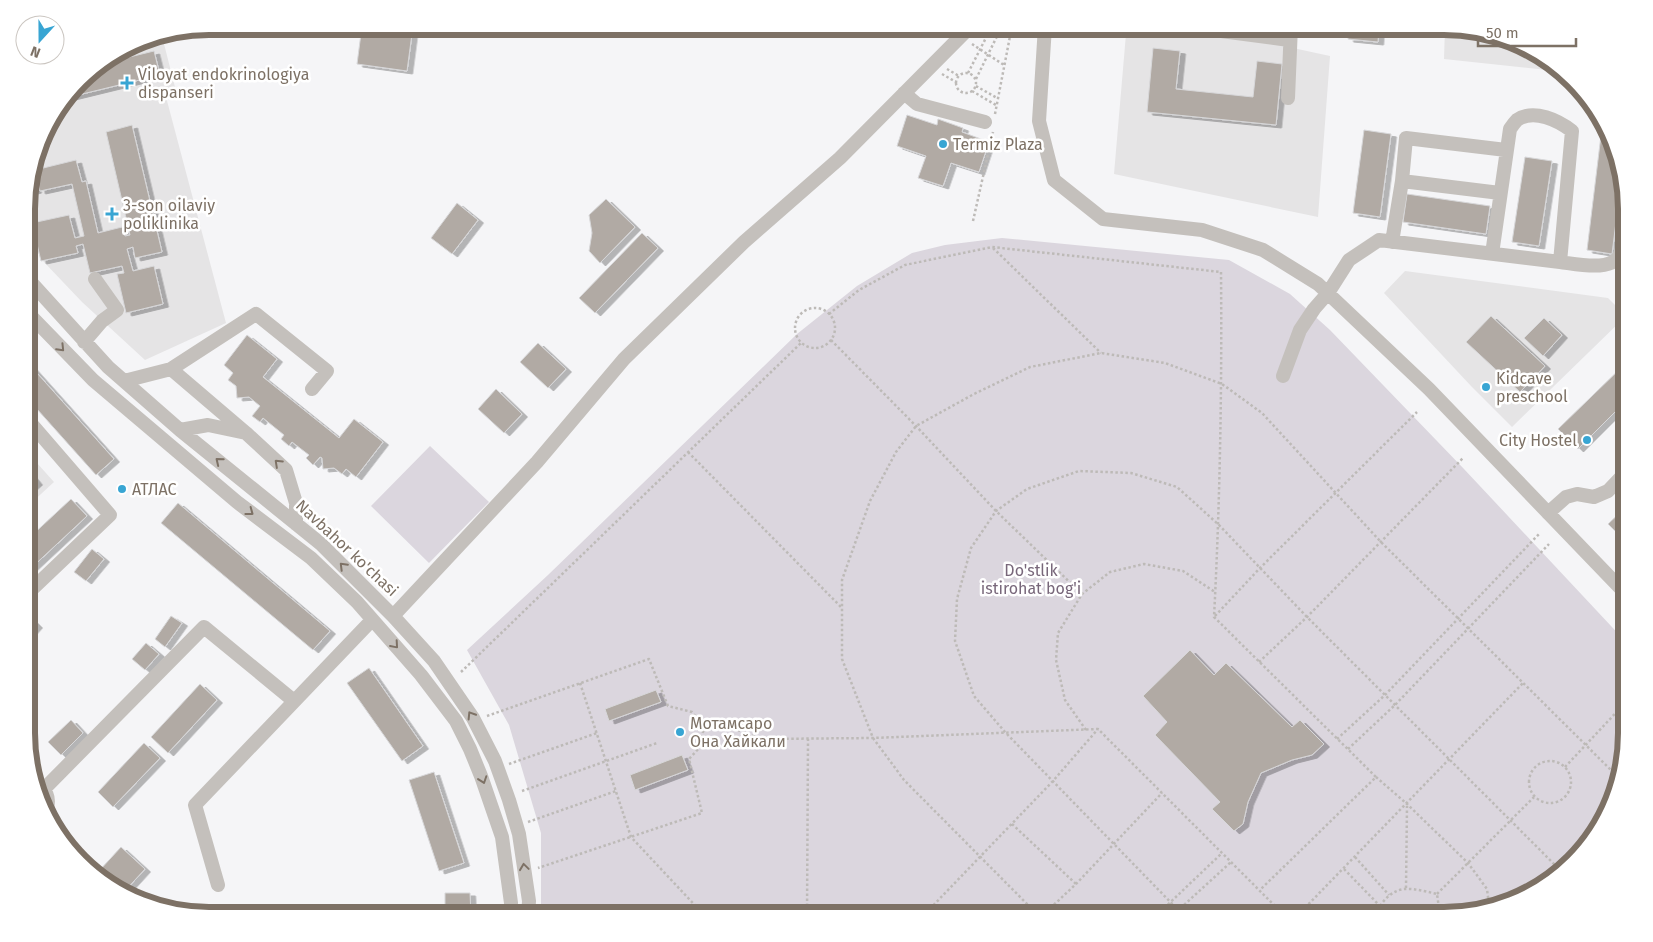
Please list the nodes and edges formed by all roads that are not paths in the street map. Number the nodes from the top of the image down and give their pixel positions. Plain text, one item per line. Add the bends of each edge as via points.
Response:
1 (962, 35) edge
2 (1044, 35) edge
3 (1290, 35) edge
4 (904, 93) junction
5 (1288, 98) dead end
6 (985, 122) dead end
7 (1506, 150) junction
8 (1402, 181) junction
9 (1500, 193) junction
10 (1392, 242) junction
11 (1492, 254) junction
12 (1618, 257) edge
13 (1560, 262) junction
14 (95, 280) dead end
15 (35, 287) edge
16 (1328, 293) junction
17 (35, 320) edge
18 (84, 342) junction
19 (171, 369) junction
20 (1283, 376) dead end
21 (124, 381) junction
22 (312, 389) dead end
23 (35, 428) edge
24 (180, 430) junction
25 (246, 433) junction
26 (1618, 481) edge
27 (1548, 513) junction
28 (296, 524) junction
29 (35, 586) edge
30 (1618, 586) edge
31 (368, 591) junction
32 (357, 602) junction
33 (393, 616) junction
34 (372, 620) junction
35 (294, 701) junction
36 (43, 784) edge
37 (218, 884) dead end
38 (511, 907) edge
39 (529, 907) edge

1 - 4 street
2 - 16 street via 1039,121 1054,180 1102,219 1202,230 1263,250
3 - 5 street
4 - 6 street via 917,104
4 - 33 street via 840,158 744,242 624,359 537,462
7 - 8 street via 1406,138
7 - 9 street
7 - 13 street via 1510,129 1527,116 1543,117 1572,131
8 - 9 street
8 - 10 street
9 - 11 street
10 - 11 street
10 - 16 street via 1379,240 1348,260
11 - 13 street
12 - 13 street via 1606,266
14 - 18 street via 117,310 102,321
15 - 18 street, Navbahor ko'chasi
16 - 20 street via 1300,330
16 - 27 street via 1429,389
17 -> 32 street, Navbahor ko'chasi via 93,380 237,502 311,558
18 - 21 street, Navbahor ko'chasi
19 - 21 street
19 - 22 street via 256,314 328,371
19 - 25 street
21 - 24 street, Navbahor ko'chasi
23 - 29 street via 110,515
24 - 25 street via 208,425
28 -> 24 street, Navbahor ko'chasi
28 -> 25 street via 296,502 286,470
26 - 27 street via 1608,492 1594,497 1577,494 1566,497
27 - 30 street
31 -> 28 street, Navbahor ko'chasi
31 - 32 street
31 - 33 street, Navbahor ko'chasi
32 - 34 street, Navbahor ko'chasi
39 -> 33 street, Navbahor ko'chasi via 519,834 495,761 473,718 434,661
34 - 35 street
34 -> 38 street, Navbahor ko'chasi via 456,721 470,749 502,837
35 - 36 street via 204,627
35 - 37 street via 195,805

